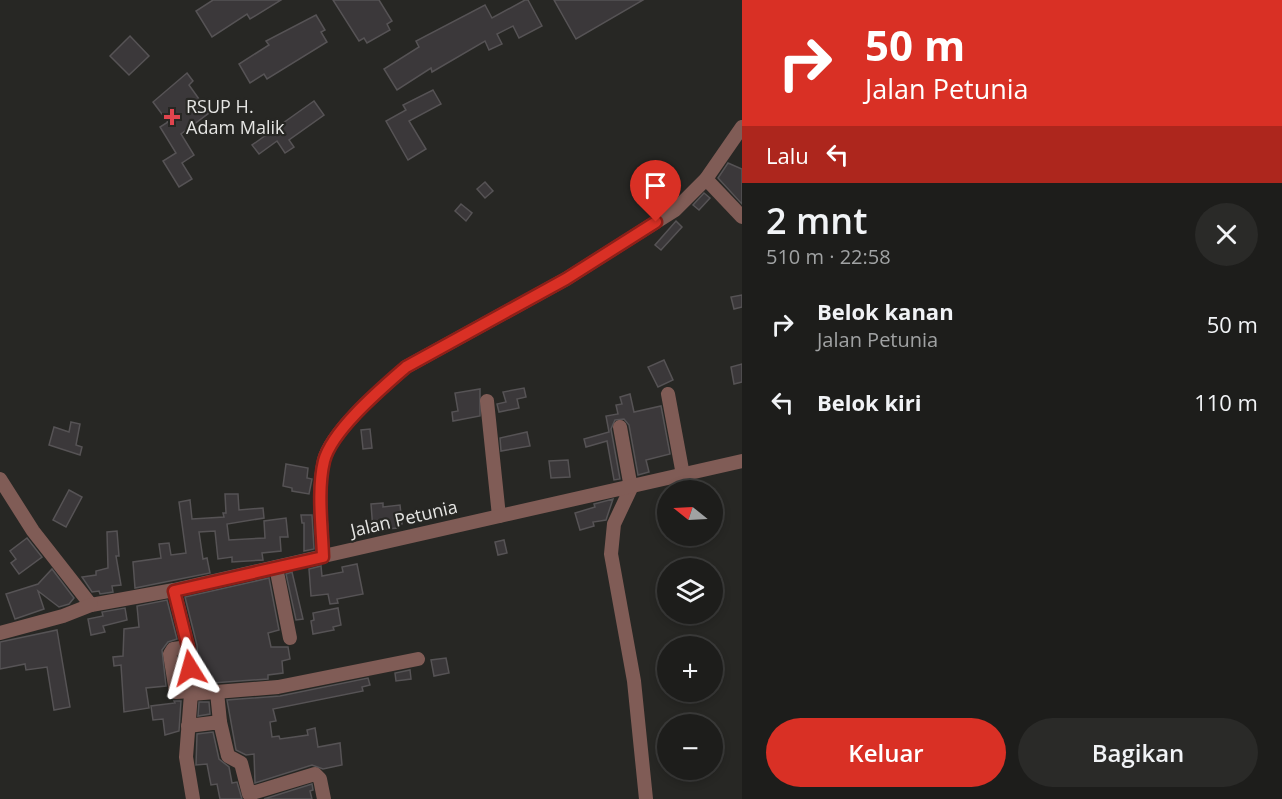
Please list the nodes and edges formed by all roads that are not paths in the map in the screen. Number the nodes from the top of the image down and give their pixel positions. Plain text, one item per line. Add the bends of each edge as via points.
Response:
1 (742, 127) edge
2 (706, 179) junction
3 (742, 217) edge
4 (668, 394) dead end
5 (487, 401) dead end
6 (620, 427) dead end
7 (742, 461) edge
8 (683, 475) junction
9 (0, 479) edge
10 (631, 488) junction
11 (499, 516) junction
12 (323, 557) junction
13 (276, 567) junction
14 (174, 591) junction
15 (91, 605) junction
16 (0, 633) edge
17 (290, 638) dead end
18 (418, 659) dead end
19 (217, 692) junction
20 (191, 693) junction
21 (220, 722) junction
22 (188, 726) junction
23 (250, 796) edge
24 (193, 799) edge
25 (324, 799) edge
26 (646, 799) edge

1 - 2 street
2 - 3 street
2 - 12 street via 675,210 566,279 406,367 383,387 341,433 325,458
4 - 8 street
5 - 11 street
6 - 10 street
7 - 8 street, Jalan Petunia
8 - 10 street, Jalan Petunia
9 - 15 street via 33,531
10 - 11 street, Jalan Petunia
10 - 26 street via 614,524 611,554 634,681
11 - 12 street, Jalan Petunia
12 - 13 street, Jalan Petunia
13 - 14 street, Jalan Petunia
13 - 17 street
14 - 15 street, Jalan Petunia
14 - 20 street via 188,647
15 - 16 street, Jalan Petunia
18 - 19 street via 279,687
19 - 20 street
19 - 21 street
20 - 22 street
21 - 22 street
21 - 23 street via 228,756 241,763
22 - 24 street via 186,757
23 - 25 street via 315,774 320,779

